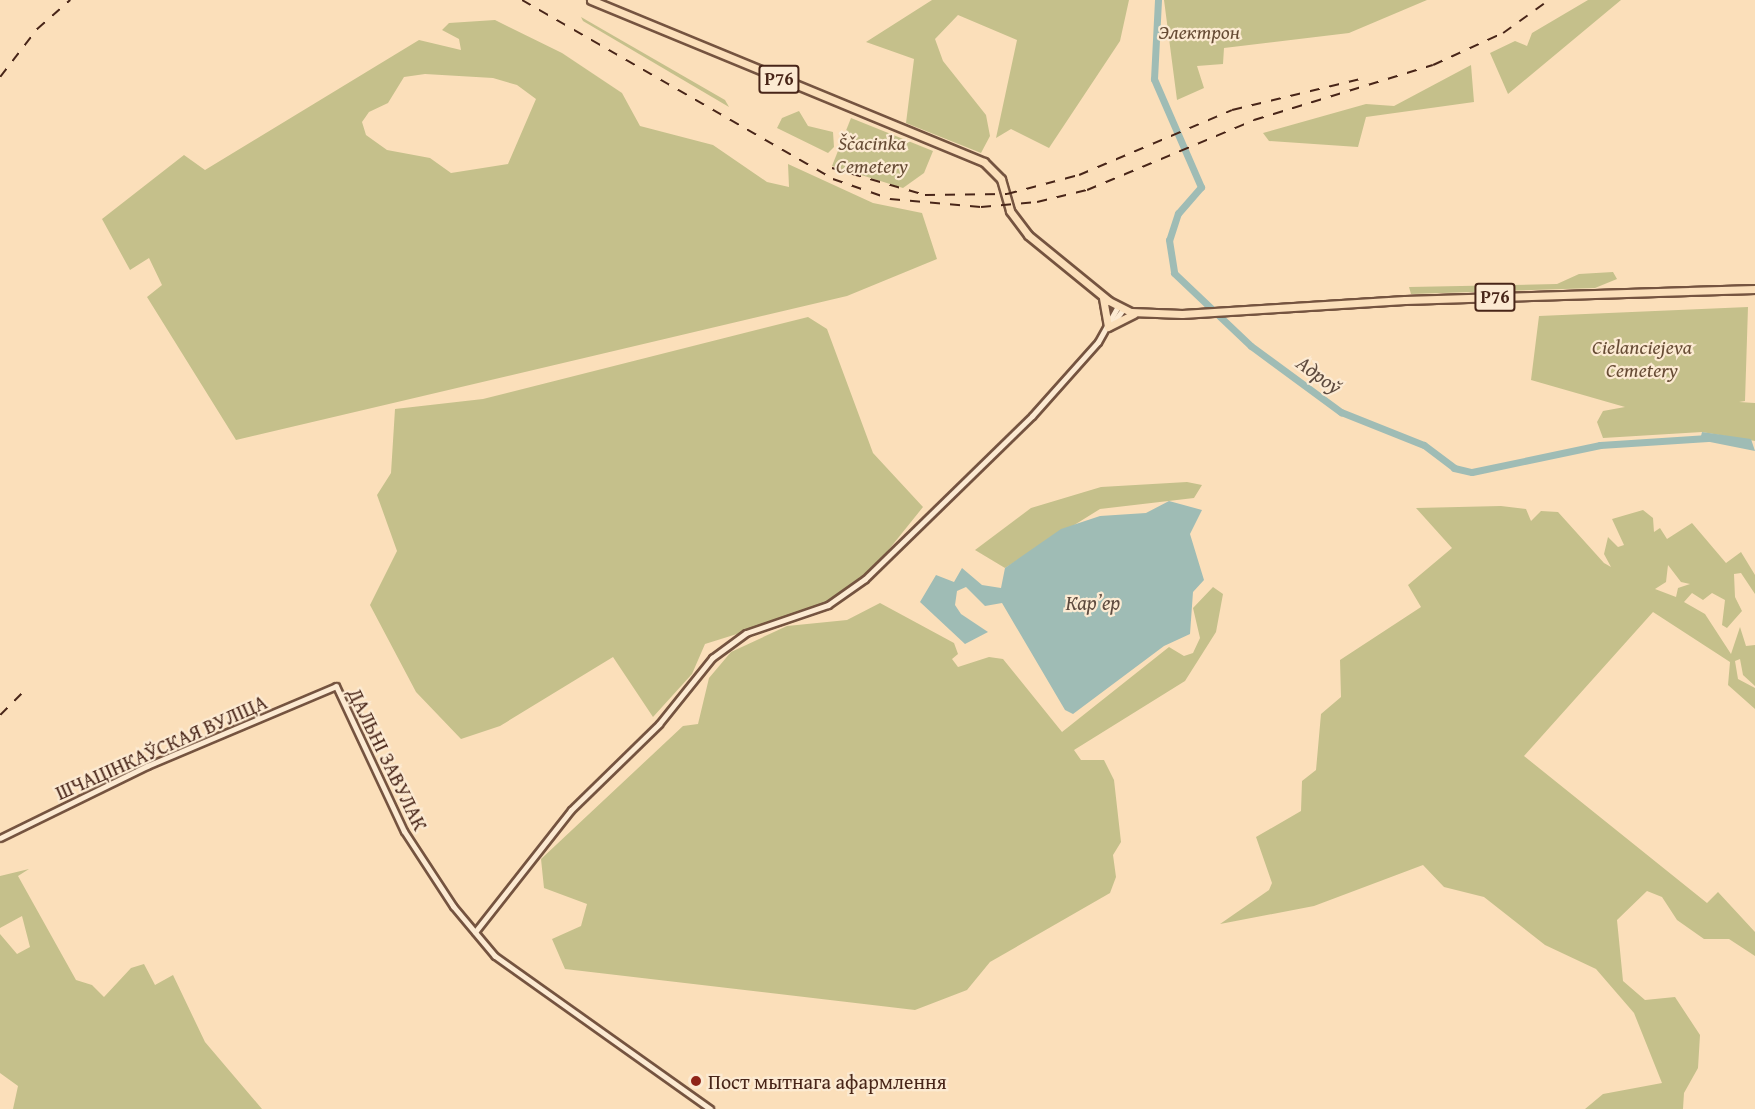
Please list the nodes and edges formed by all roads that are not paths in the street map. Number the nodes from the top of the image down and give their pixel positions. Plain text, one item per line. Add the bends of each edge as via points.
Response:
1 (591, 0) edge
2 (1755, 290) edge
3 (1100, 293) junction
4 (1121, 308) junction
5 (1143, 314) junction
6 (1110, 326) junction
7 (336, 686) joint
8 (0, 838) edge
9 (475, 932) junction
10 (710, 1109) edge

1 - 3 main road, Р76 via 968,155 997,173 1010,211 1023,230
2 - 5 main road, Р76
3 - 4 main road, Р76
3 - 6 main road via 1110,312
4 - 5 main road, Р76
4 - 6 street
5 - 6 main road via 1125,315
6 - 9 street via 1014,435 855,587 828,605 746,633 711,658 659,724 571,810
7 - 8 street, ШЧАЦІНКАЎСКАЯ ВУЛІЦА via 147,766
7 - 9 street, ДАЛЬНІ ЗАВУЛАК via 387,802 453,906
9 - 10 street, ДАЛЬНІ ЗАВУЛАК via 495,956

